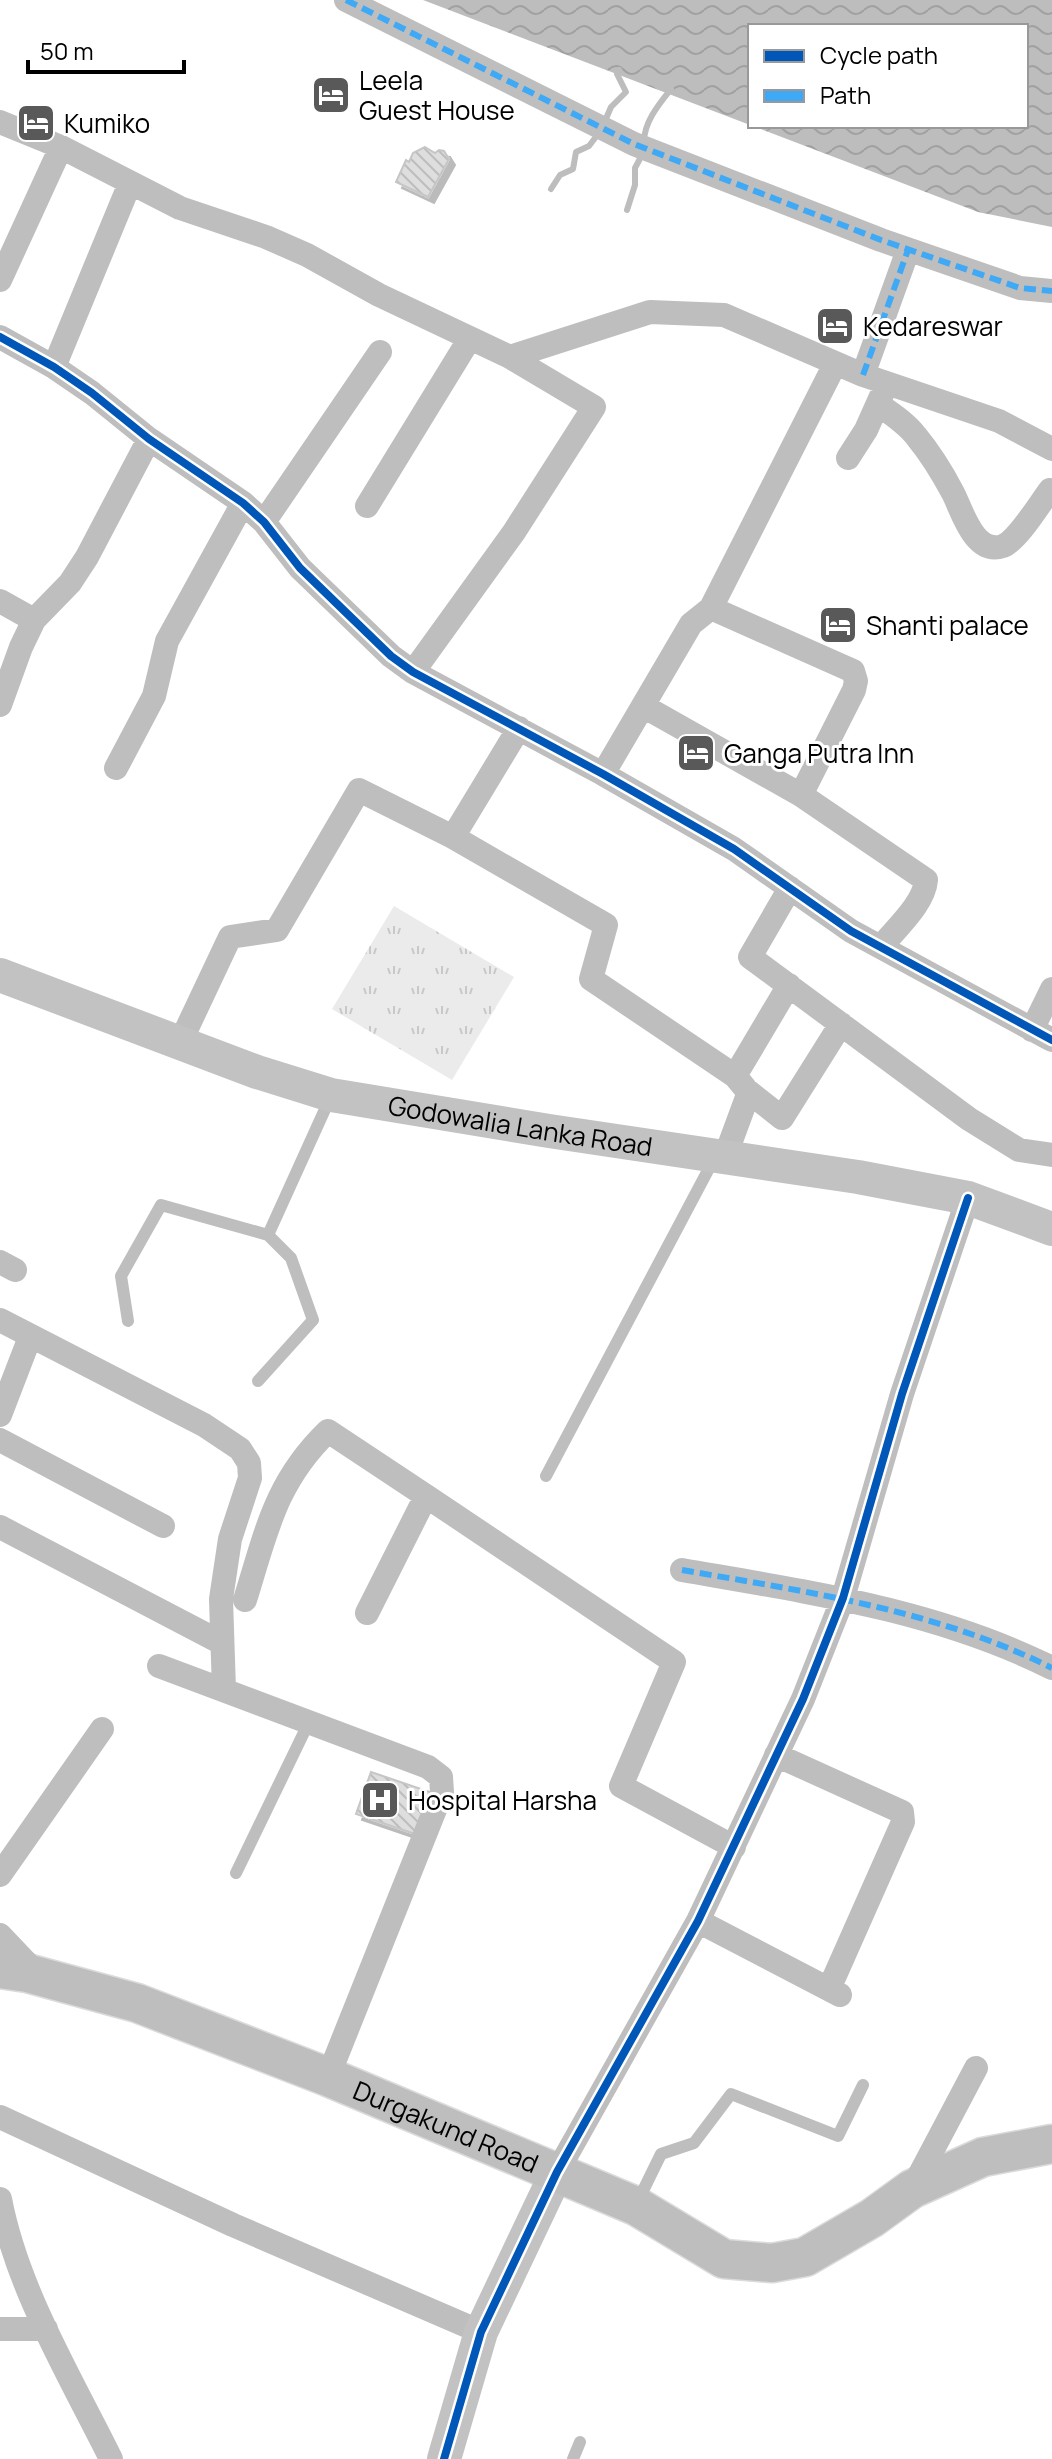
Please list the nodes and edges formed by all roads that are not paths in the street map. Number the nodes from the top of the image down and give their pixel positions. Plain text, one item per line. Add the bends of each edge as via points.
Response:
1 (346, 0) edge
2 (0, 122) edge
3 (61, 147) junction
4 (130, 183) junction
5 (908, 250) junction
6 (0, 280) edge
7 (1052, 291) edge
8 (0, 337) edge
9 (470, 338) junction
10 (380, 352) dead end
11 (510, 357) junction
12 (835, 364) junction
13 (54, 367) junction
14 (876, 387) junction
15 (149, 439) junction
16 (1052, 449) edge
17 (848, 458) dead end
18 (1050, 490) edge
19 (243, 503) junction
20 (367, 506) dead end
21 (264, 522) junction
22 (0, 601) edge
23 (711, 608) junction
24 (34, 620) junction
25 (413, 672) junction
26 (0, 705) edge
27 (643, 706) junction
28 (519, 728) junction
29 (116, 768) dead end
30 (603, 774) junction
31 (801, 795) junction
32 (453, 837) junction
33 (790, 888) junction
34 (881, 947) junction
35 (0, 975) edge
36 (789, 985) junction
37 (1052, 989) edge
38 (841, 1024) junction
39 (1042, 1035) edge
40 (180, 1043) junction
41 (742, 1084) junction
42 (331, 1095) junction
43 (1052, 1155) edge
44 (720, 1156) junction
45 (968, 1198) junction
46 (1052, 1229) edge
47 (268, 1235) junction
48 (0, 1320) edge
49 (128, 1321) dead end
50 (30, 1337) junction
51 (258, 1381) dead end
52 (0, 1415) edge
53 (0, 1440) edge
54 (546, 1476) dead end
55 (426, 1496) junction
56 (163, 1526) dead end
57 (0, 1527) edge
58 (682, 1570) dead end
59 (843, 1598) junction
60 (245, 1600) dead end
61 (367, 1613) dead end
62 (222, 1643) junction
63 (159, 1666) dead end
64 (1052, 1668) edge
65 (224, 1690) junction
66 (309, 1722) junction
67 (102, 1729) dead end
68 (776, 1755) junction
69 (734, 1847) junction
70 (236, 1873) dead end
71 (0, 1875) edge
72 (698, 1921) junction
73 (0, 1935) edge
74 (0, 1969) edge
75 (40, 1977) junction
76 (976, 2068) dead end
77 (328, 2077) junction
78 (863, 2085) dead end
79 (0, 2117) edge
80 (1052, 2144) edge
81 (557, 2172) junction
82 (912, 2189) junction
83 (0, 2199) edge
84 (636, 2206) junction
85 (0, 2329) edge
86 (46, 2329) junction
87 (481, 2332) junction
88 (580, 2442) dead end
89 (111, 2459) edge
90 (444, 2459) edge
91 (573, 2459) edge

1 - 5 street via 634,144
2 - 3 street
3 - 4 street
3 - 6 street
4 - 9 street via 180,208 307,255
4 - 13 street
5 - 7 street via 1020,288
5 - 14 street
8 - 13 street
9 - 11 street
9 - 20 street
10 - 21 street
11 - 12 street via 650,312 724,315
11 - 25 street via 594,407 514,532
12 - 14 street
12 - 23 street
13 - 15 street
14 - 16 street via 999,421
14 - 17 street
14 - 18 street via 915,434 969,528 984,543 1004,546 1013,539
15 - 19 street
15 - 24 street via 87,557
19 - 21 street
19 - 29 street via 167,641 154,696
21 - 25 street via 300,568
22 - 24 street
23 - 27 street via 691,624
23 - 31 street via 853,671 854,690
24 - 26 street
25 - 28 street
27 - 30 street
27 - 31 street
28 - 30 street
28 - 32 street
30 - 33 street via 734,849
31 - 34 street via 926,880 919,899
32 - 40 street via 359,790 277,930 230,937
32 - 41 street via 606,925 591,979
33 - 34 street
33 - 36 street via 750,957
34 - 39 street
35 - 40 street, Godowalia Lanka Road
36 - 38 street
36 - 41 street
37 - 39 street
38 - 41 street via 782,1118
38 - 43 street via 969,1119 1019,1150
40 - 42 street, Godowalia Lanka Road
41 - 44 street
42 - 44 street, Godowalia Lanka Road
42 - 47 lane
44 - 45 street, Godowalia Lanka Road
44 - 54 lane
45 - 46 street, Godowalia Lanka Road
45 - 59 street via 902,1394
47 - 49 lane via 161,1205 121,1276
47 - 51 lane via 291,1258 313,1320
48 - 50 street
50 - 52 street
50 - 62 street via 204,1425 240,1449 249,1463 250,1478 224,1567
53 - 56 street
55 - 60 street via 328,1431 307,1451 281,1491
55 - 61 street
55 - 69 street via 674,1662 621,1786
57 - 62 street
58 - 59 street
59 - 64 street via 922,1617
59 - 68 street
62 - 65 street
63 - 65 street
65 - 66 street
66 - 70 lane
66 - 77 street via 428,1767 441,1777 442,1792
67 - 71 street
68 - 69 street
68 - 72 street via 902,1812 903,1822 834,1992
69 - 72 street
72 - 81 street
73 - 75 street
74 - 75 main road, Durgakund Road
75 - 77 main road, Durgakund Road via 137,2003
76 - 82 street
77 - 81 main road, Durgakund Road
78 - 84 lane via 838,2136 731,2094 694,2143 661,2154
79 - 87 street
80 - 82 main road, Durgakund Road via 983,2157
81 - 84 main road, Durgakund Road
81 - 87 street
82 - 84 main road, Durgakund Road via 805,2257 772,2263 724,2259
83 - 86 street via 13,2248
85 - 86 street
86 - 89 street
87 - 90 street
88 - 91 lane

